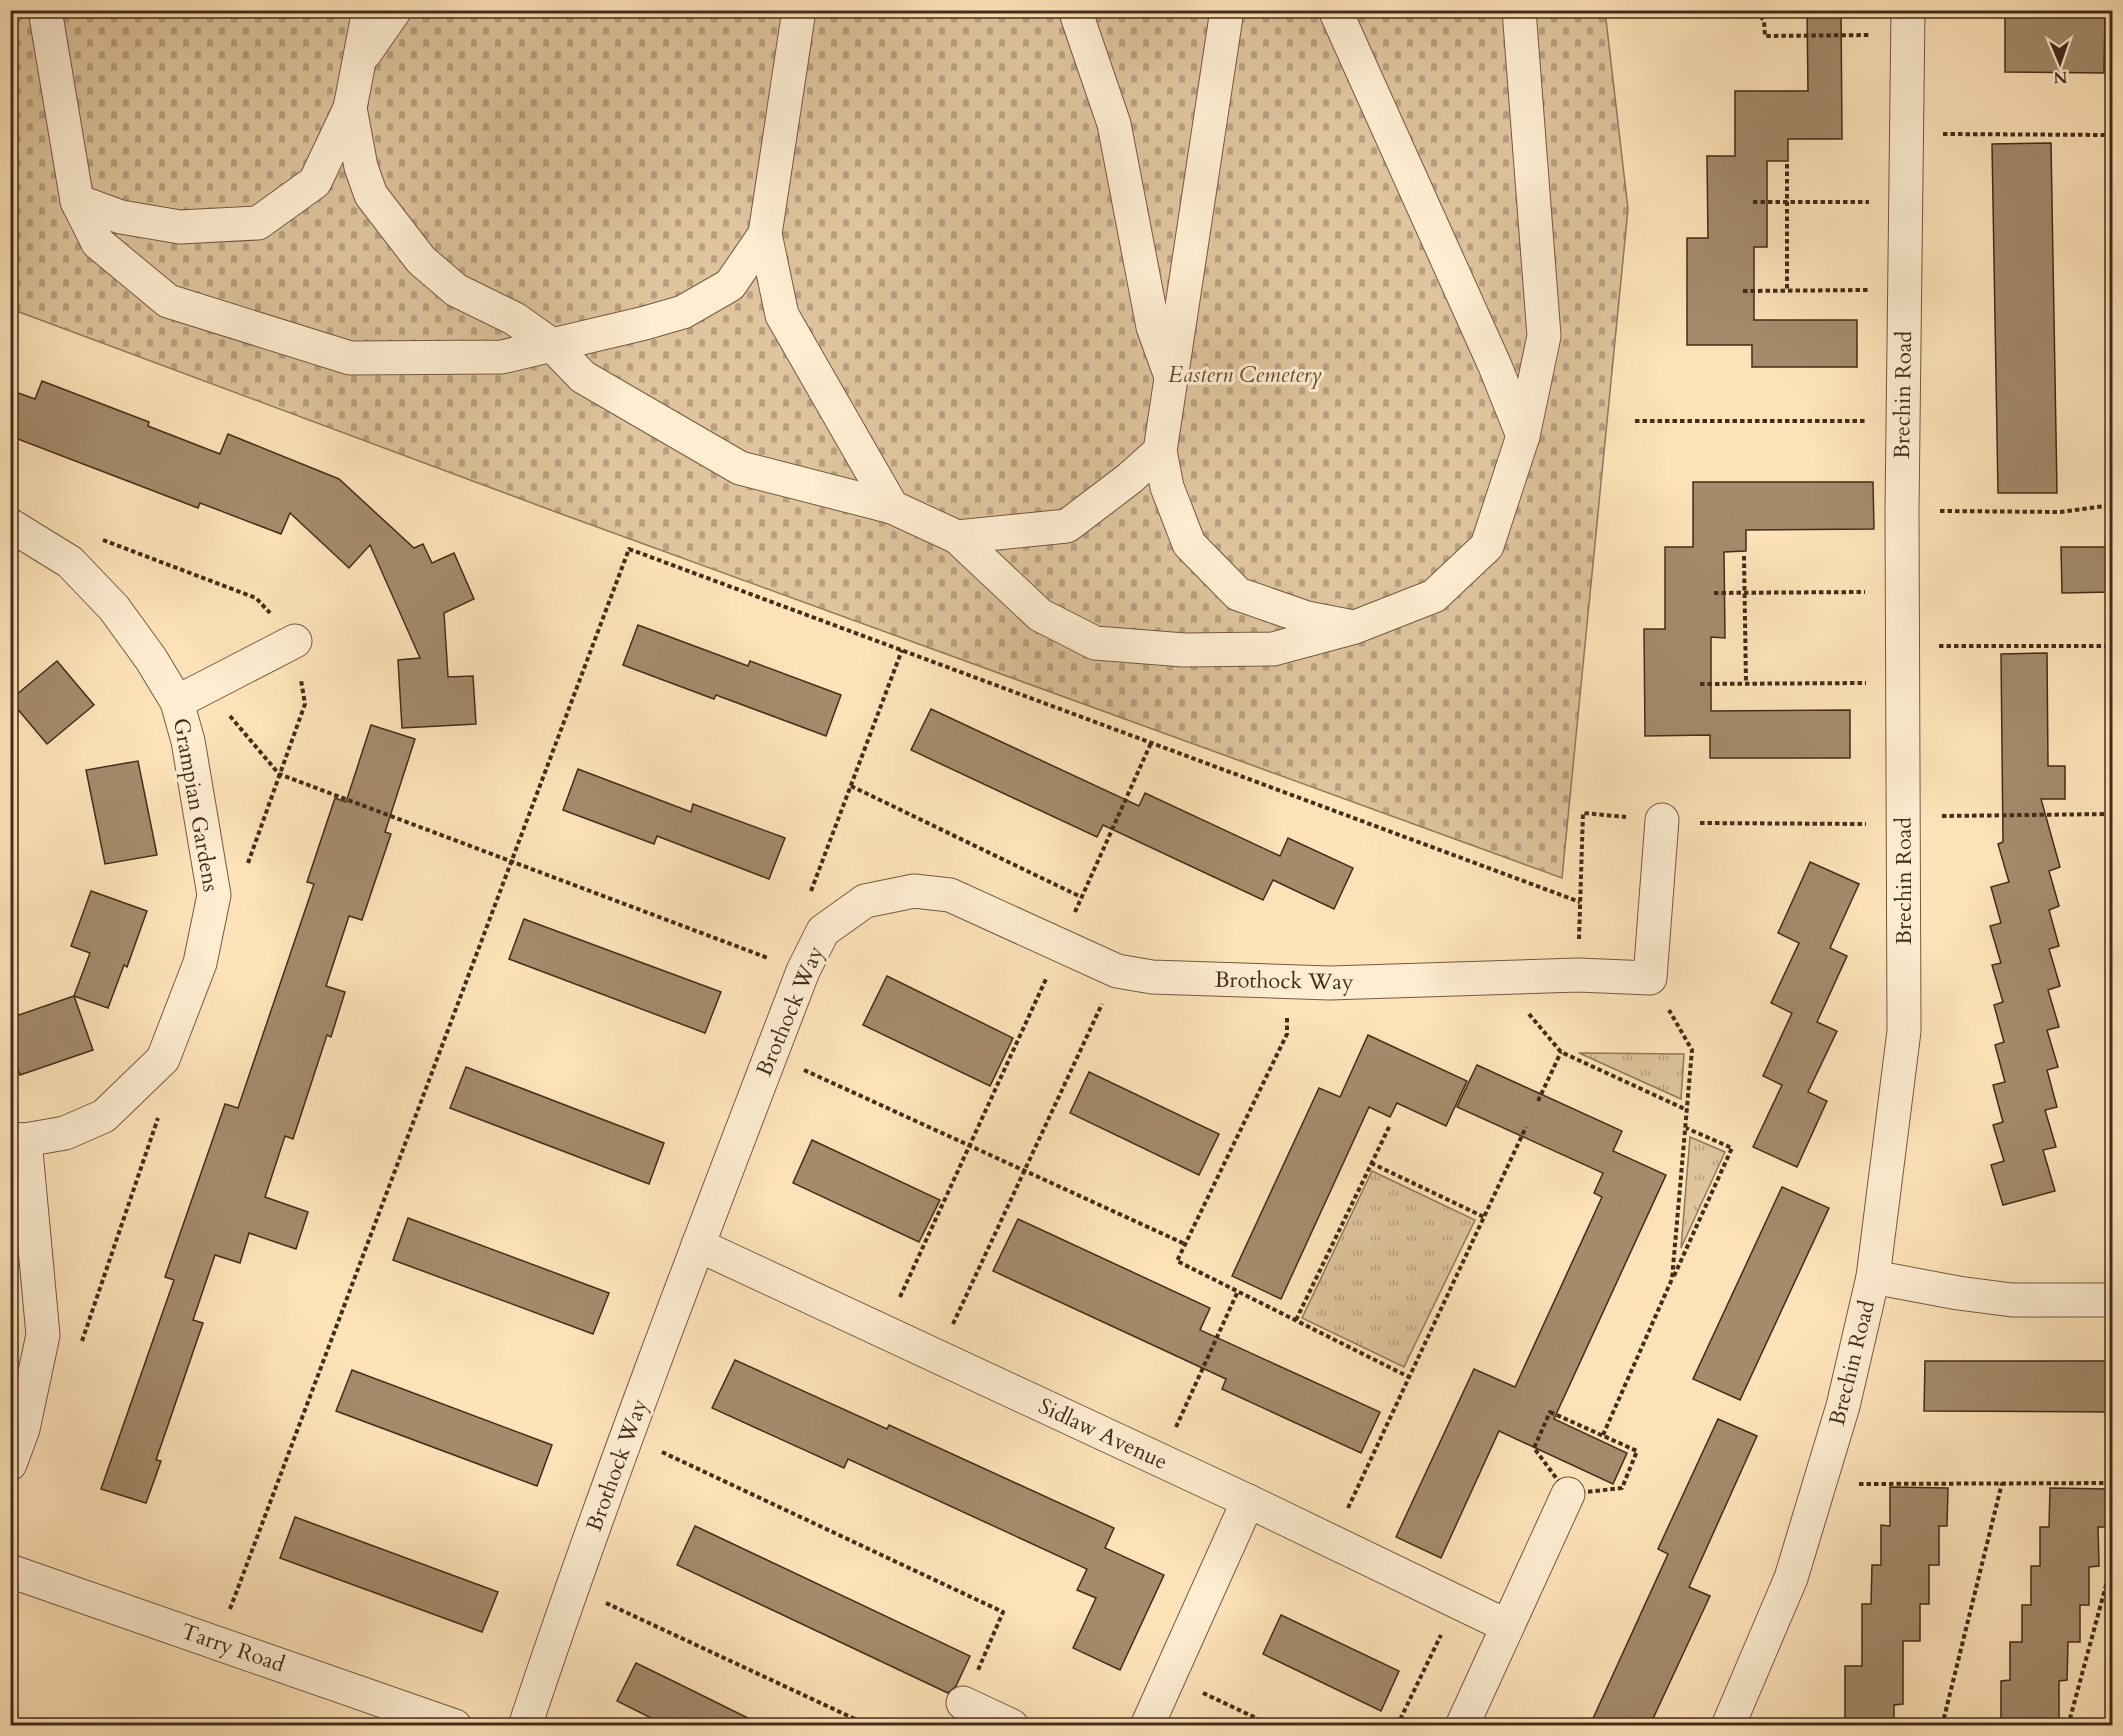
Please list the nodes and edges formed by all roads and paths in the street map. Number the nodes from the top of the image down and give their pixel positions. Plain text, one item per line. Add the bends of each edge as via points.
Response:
1 (45, 10) edge
2 (369, 10) edge
3 (395, 10) edge
4 (799, 10) edge
5 (1075, 10) edge
6 (1227, 10) edge
7 (1335, 10) edge
8 (1519, 10) edge
9 (1756, 10) edge
10 (1908, 23) edge
11 (361, 60) junction
12 (350, 108) junction
13 (1907, 134) junction
14 (2111, 136) edge
15 (1787, 164) dead end
16 (77, 201) junction
17 (1753, 202) dead end
18 (1787, 202) junction
19 (1906, 202) junction
20 (2111, 217) edge
21 (765, 234) junction
22 (1905, 290) junction
23 (1743, 291) dead end
24 (1787, 291) junction
25 (553, 346) junction
26 (1172, 379) junction
27 (1635, 421) dead end
28 (1903, 421) junction
29 (1523, 436) junction
30 (2112, 448) edge
31 (1160, 451) junction
32 (2112, 505) edge
33 (892, 507) junction
34 (1902, 510) junction
35 (10, 525) edge
36 (957, 537) junction
37 (1744, 556) dead end
38 (1902, 592) junction
39 (1714, 593) dead end
40 (1745, 593) junction
41 (1355, 627) junction
42 (295, 641) dead end
43 (1903, 646) junction
44 (2112, 646) edge
45 (902, 650) junction
46 (1746, 683) junction
47 (1903, 683) junction
48 (1700, 684) dead end
49 (207, 687) junction
50 (177, 702) junction
51 (1151, 743) junction
52 (851, 786) junction
53 (2112, 814) edge
54 (1903, 816) junction
55 (1662, 820) dead end
56 (512, 861) junction
57 (1081, 897) junction
58 (1580, 902) dead end
59 (823, 931) junction
60 (1060, 945) junction
61 (803, 971) junction
62 (1117, 971) junction
63 (1499, 977) junction
64 (1650, 978) junction
65 (1288, 982) junction
66 (1561, 1052) junction
67 (771, 1055) junction
68 (163, 1059) junction
69 (1538, 1101) dead end
70 (1687, 1110) junction
71 (1390, 1125) dead end
72 (1526, 1127) dead end
73 (1685, 1128) junction
74 (18, 1139) edge
75 (970, 1145) junction
76 (1371, 1162) junction
77 (1025, 1170) junction
78 (1484, 1217) junction
79 (1185, 1244) junction
80 (698, 1245) junction
81 (1873, 1278) junction
82 (1672, 1279) junction
83 (1238, 1291) junction
84 (2112, 1300) edge
85 (1296, 1320) junction
86 (883, 1332) junction
87 (80, 1347) dead end
88 (938, 1358) junction
89 (1409, 1377) junction
90 (1603, 1435) junction
91 (627, 1436) junction
92 (1161, 1461) junction
93 (10, 1464) edge
94 (2002, 1483) junction
95 (2112, 1483) edge
96 (1820, 1484) junction
97 (1568, 1494) junction
98 (1248, 1502) junction
99 (1332, 1542) junction
100 (2112, 1563) edge
101 (10, 1570) edge
102 (572, 1587) junction
103 (1457, 1602) junction
104 (1507, 1626) junction
105 (217, 1642) junction
106 (1169, 1677) junction
107 (963, 1703) joint
108 (455, 1725) edge
109 (525, 1725) edge
110 (870, 1725) edge
111 (1012, 1725) edge
112 (1147, 1725) edge
113 (1273, 1725) edge
114 (1397, 1725) edge
115 (1462, 1725) edge
116 (1728, 1725) edge
117 (1942, 1725) edge
118 (2068, 1725) edge

1 - 16 street
2 - 11 street
3 - 11 street
4 - 21 street
5 - 26 street via 1114,124 1154,327
6 - 26 street
7 - 29 street
8 - 29 street via 1544,336
9 - 10 path via 1764,21 1765,36
10 - 13 street, Brechin Road
11 - 12 street
12 - 16 street via 315,182 258,223 180,227 121,217
12 - 25 street via 371,195 421,260 456,290 515,319
13 - 14 path
13 - 19 street, Brechin Road
14 - 20 path
15 - 18 path
16 - 25 street via 98,243 168,301 350,358 502,357
17 - 18 path
18 - 19 path
18 - 24 path
19 - 22 street, Brechin Road
20 - 30 path
21 - 25 street via 730,285 683,312
21 - 33 street via 782,315
22 - 24 path
22 - 28 street, Brechin Road
23 - 24 path
25 - 33 street via 583,377 740,468
26 - 31 street
27 - 28 path
28 - 34 street, Brechin Road
29 - 41 street via 1487,546 1434,596
31 - 36 street via 1067,526
31 - 41 street via 1167,487 1189,544 1238,594 1307,618
32 - 34 path via 2060,512
33 - 36 street
34 - 38 street, Brechin Road
35 - 50 street, Grampian Gardens via 69,562 114,608
36 - 41 street via 1040,615 1095,643 1184,650 1273,649
37 - 40 path
38 - 40 path
38 - 43 street, Brechin Road
39 - 40 path
40 - 46 path
42 - 49 street, Grampian Gardens
43 - 44 path
43 - 47 street, Brechin Road
45 - 51 path
45 - 52 path
45 - 56 path via 629,549
46 - 47 path
46 - 48 path
47 - 54 street, Brechin Road
49 - 50 street, Grampian Gardens
49 - 56 path via 279,774
50 - 68 street, Grampian Gardens via 188,741 214,895 200,963
51 - 57 path
51 - 58 path
52 - 57 path
52 - 59 path via 810,896
53 - 54 path
54 - 81 street, Brechin Road via 1904,1031
55 - 64 street
56 - 61 path
56 - 105 path
57 - 60 path
59 - 60 street, Brothock Way via 865,901 914,891 950,895
59 - 61 street, Brothock Way
60 - 62 street, Brothock Way
60 - 75 path
61 - 67 street, Brothock Way
62 - 65 street, Brothock Way via 1152,977
62 - 77 path
63 - 64 street, Brothock Way
63 - 65 street, Brothock Way
63 - 66 path
64 - 70 path via 1692,1050
65 - 79 path via 1287,1034
66 - 69 path
66 - 70 path
67 - 75 path
67 - 80 street, Brothock Way
68 - 74 street, Grampian Gardens via 104,1116 65,1133
68 - 87 path via 163,1102
70 - 73 path
71 - 76 path
72 - 78 path
73 - 82 path
73 - 82 path via 1732,1148
74 - 93 street, Grampian Gardens via 44,1335 23,1429
75 - 77 path
75 - 86 path
76 - 78 path
76 - 85 path
77 - 79 path
77 - 88 path
78 - 89 path
79 - 83 path via 1178,1260
80 - 86 street, Sidlaw Avenue
80 - 91 street, Brothock Way
81 - 84 street via 2012,1300
81 - 96 street, Brechin Road
82 - 90 path
83 - 85 path
83 - 92 path
85 - 89 path
86 - 88 street, Sidlaw Avenue
88 - 92 street, Sidlaw Avenue
89 - 99 path
90 - 97 path via 1637,1451 1622,1488
90 - 97 path via 1550,1412 1534,1448
91 - 102 street, Brothock Way
91 - 107 path via 1003,1612
92 - 98 street, Sidlaw Avenue
94 - 95 path
94 - 96 path
94 - 117 path
96 - 116 street, Brechin Road via 1791,1578
97 - 104 street
98 - 99 street, Sidlaw Avenue
98 - 106 street
99 - 103 street, Sidlaw Avenue
100 - 118 path
101 - 105 street, Tarry Road
102 - 109 street, Brothock Way
102 - 110 path
103 - 104 street, Sidlaw Avenue
103 - 114 path
104 - 115 street
105 - 108 street, Tarry Road
106 - 112 street
106 - 113 path
107 - 111 street

